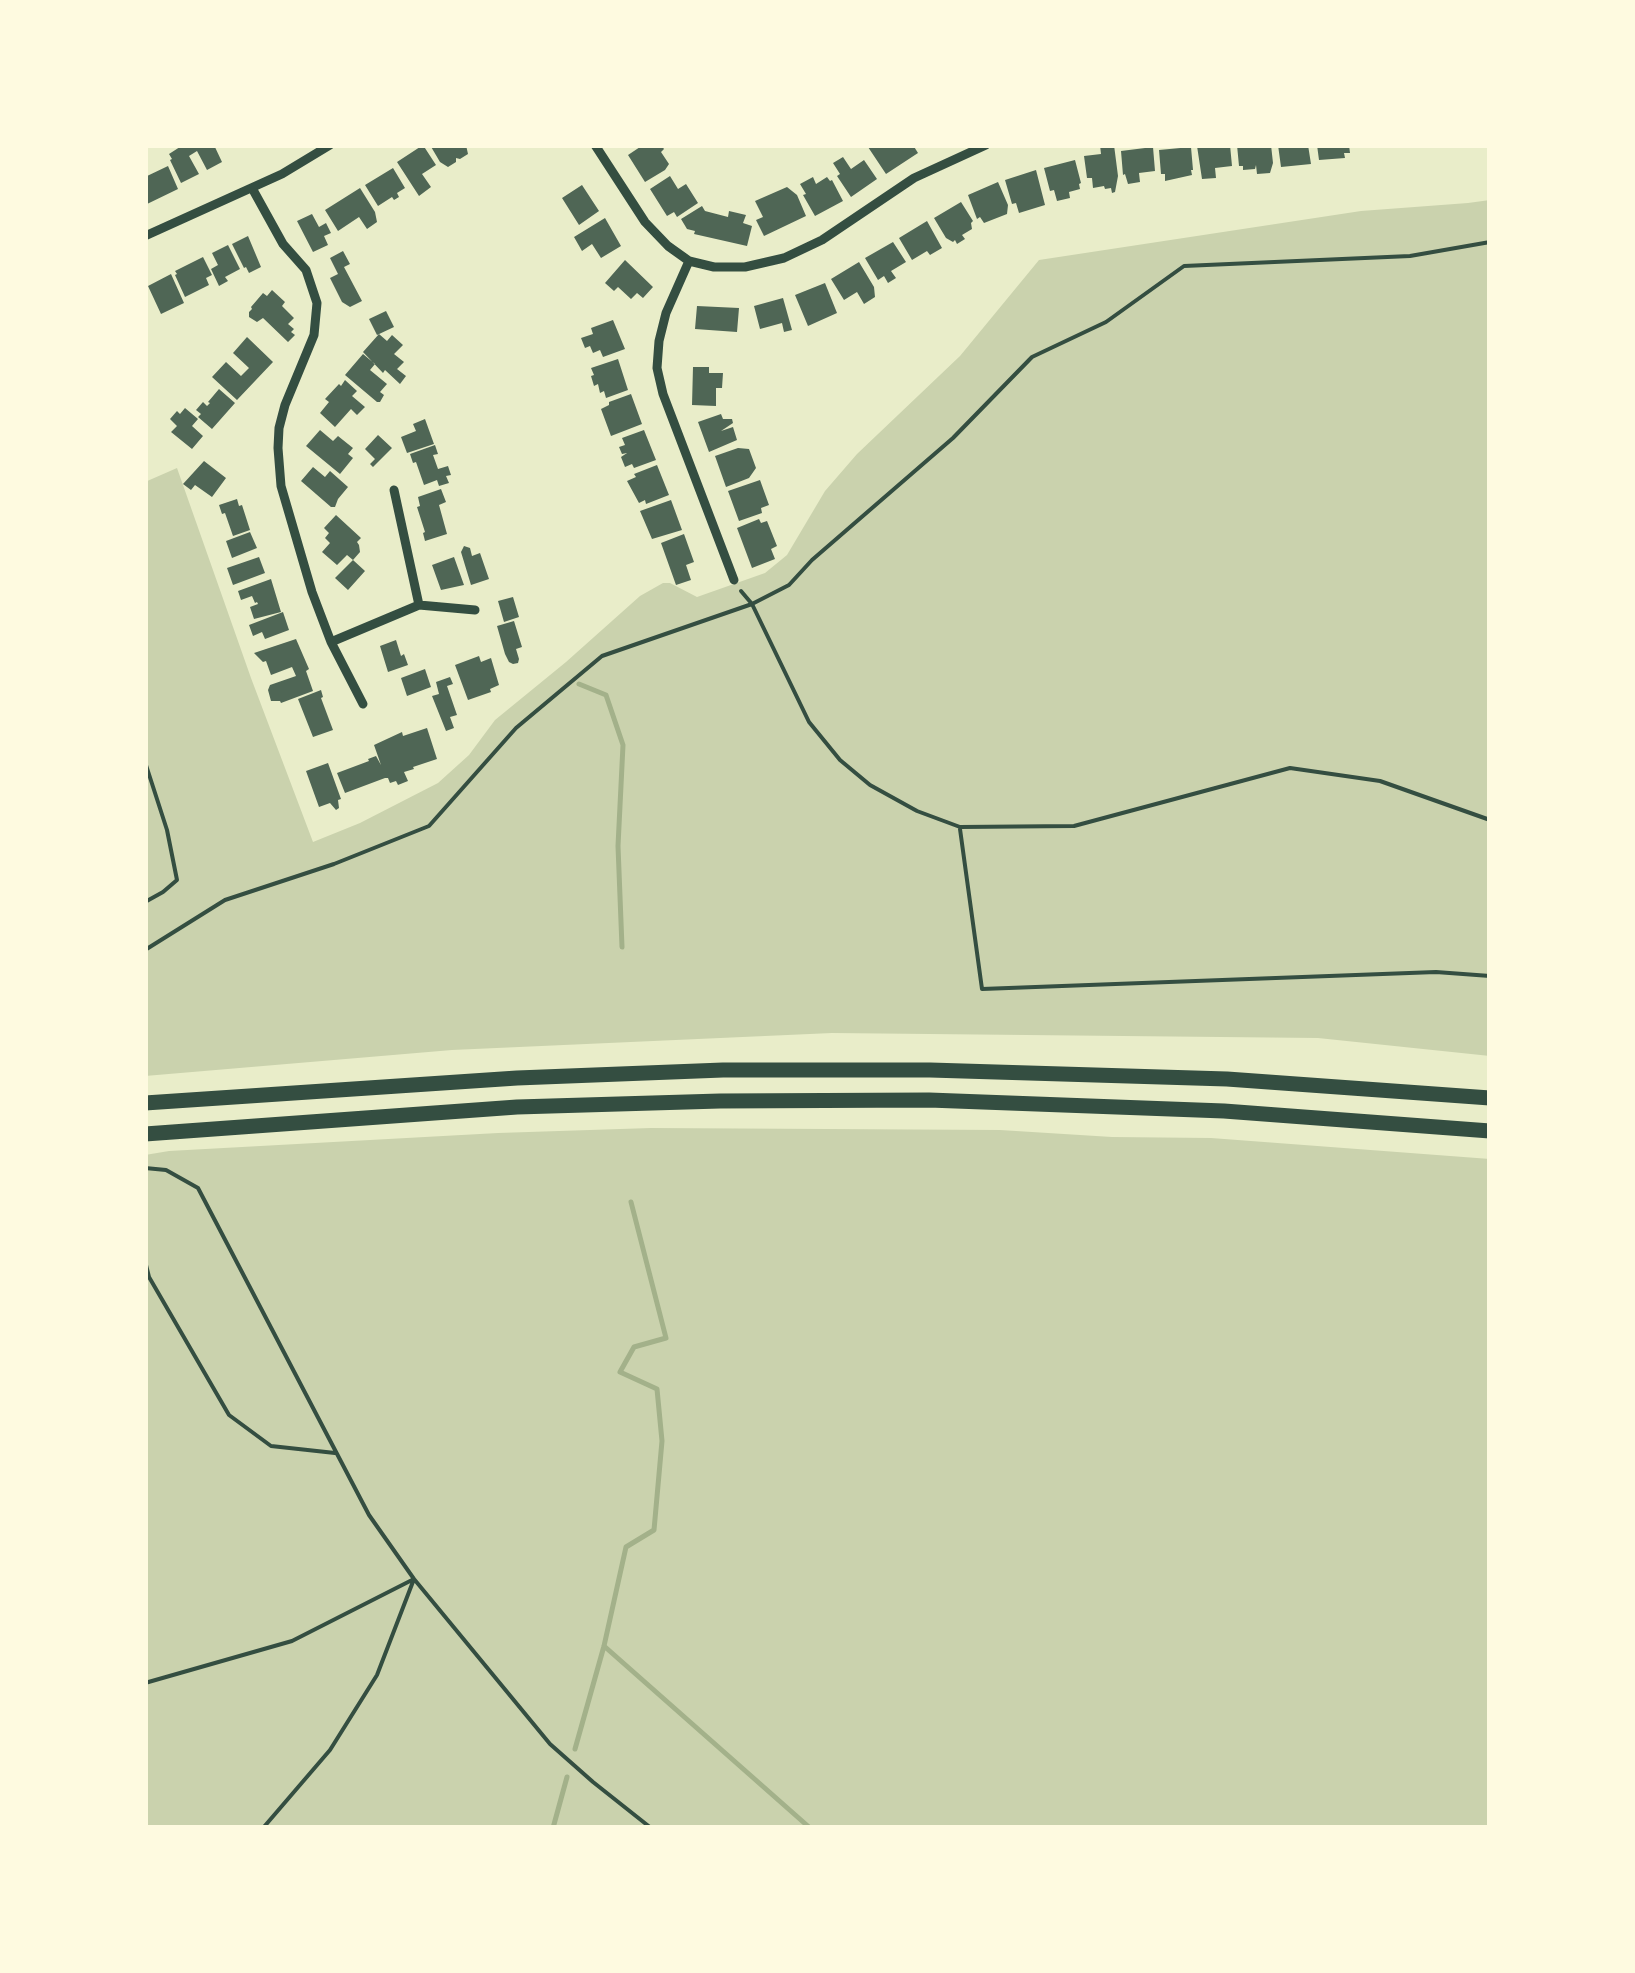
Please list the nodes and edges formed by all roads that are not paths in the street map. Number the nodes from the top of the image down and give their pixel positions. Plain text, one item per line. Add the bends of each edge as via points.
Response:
1 (330, 145) edge
2 (595, 145) edge
3 (986, 145) edge
4 (252, 188) junction
5 (145, 236) edge
6 (689, 260) junction
7 (394, 490) dead end
8 (734, 580) road end
9 (419, 605) junction
10 (475, 610) dead end
11 (332, 642) junction
12 (363, 704) dead end
13 (1490, 1098) edge
14 (145, 1103) edge
15 (1490, 1131) edge
16 (145, 1134) edge

1 - 4 street
2 - 6 street via 646,222
3 - 6 street via 914,178 784,258 745,267
4 - 5 street
4 - 11 street via 306,270 317,304 314,335 284,405 278,448 294,535
6 - 8 street via 666,313 657,368
7 - 9 street
9 - 10 street
9 - 11 street
11 - 12 street
13 - 14 highway via 1208,1079 723,1070
15 - 16 highway via 1224,1111 929,1100 517,1107

